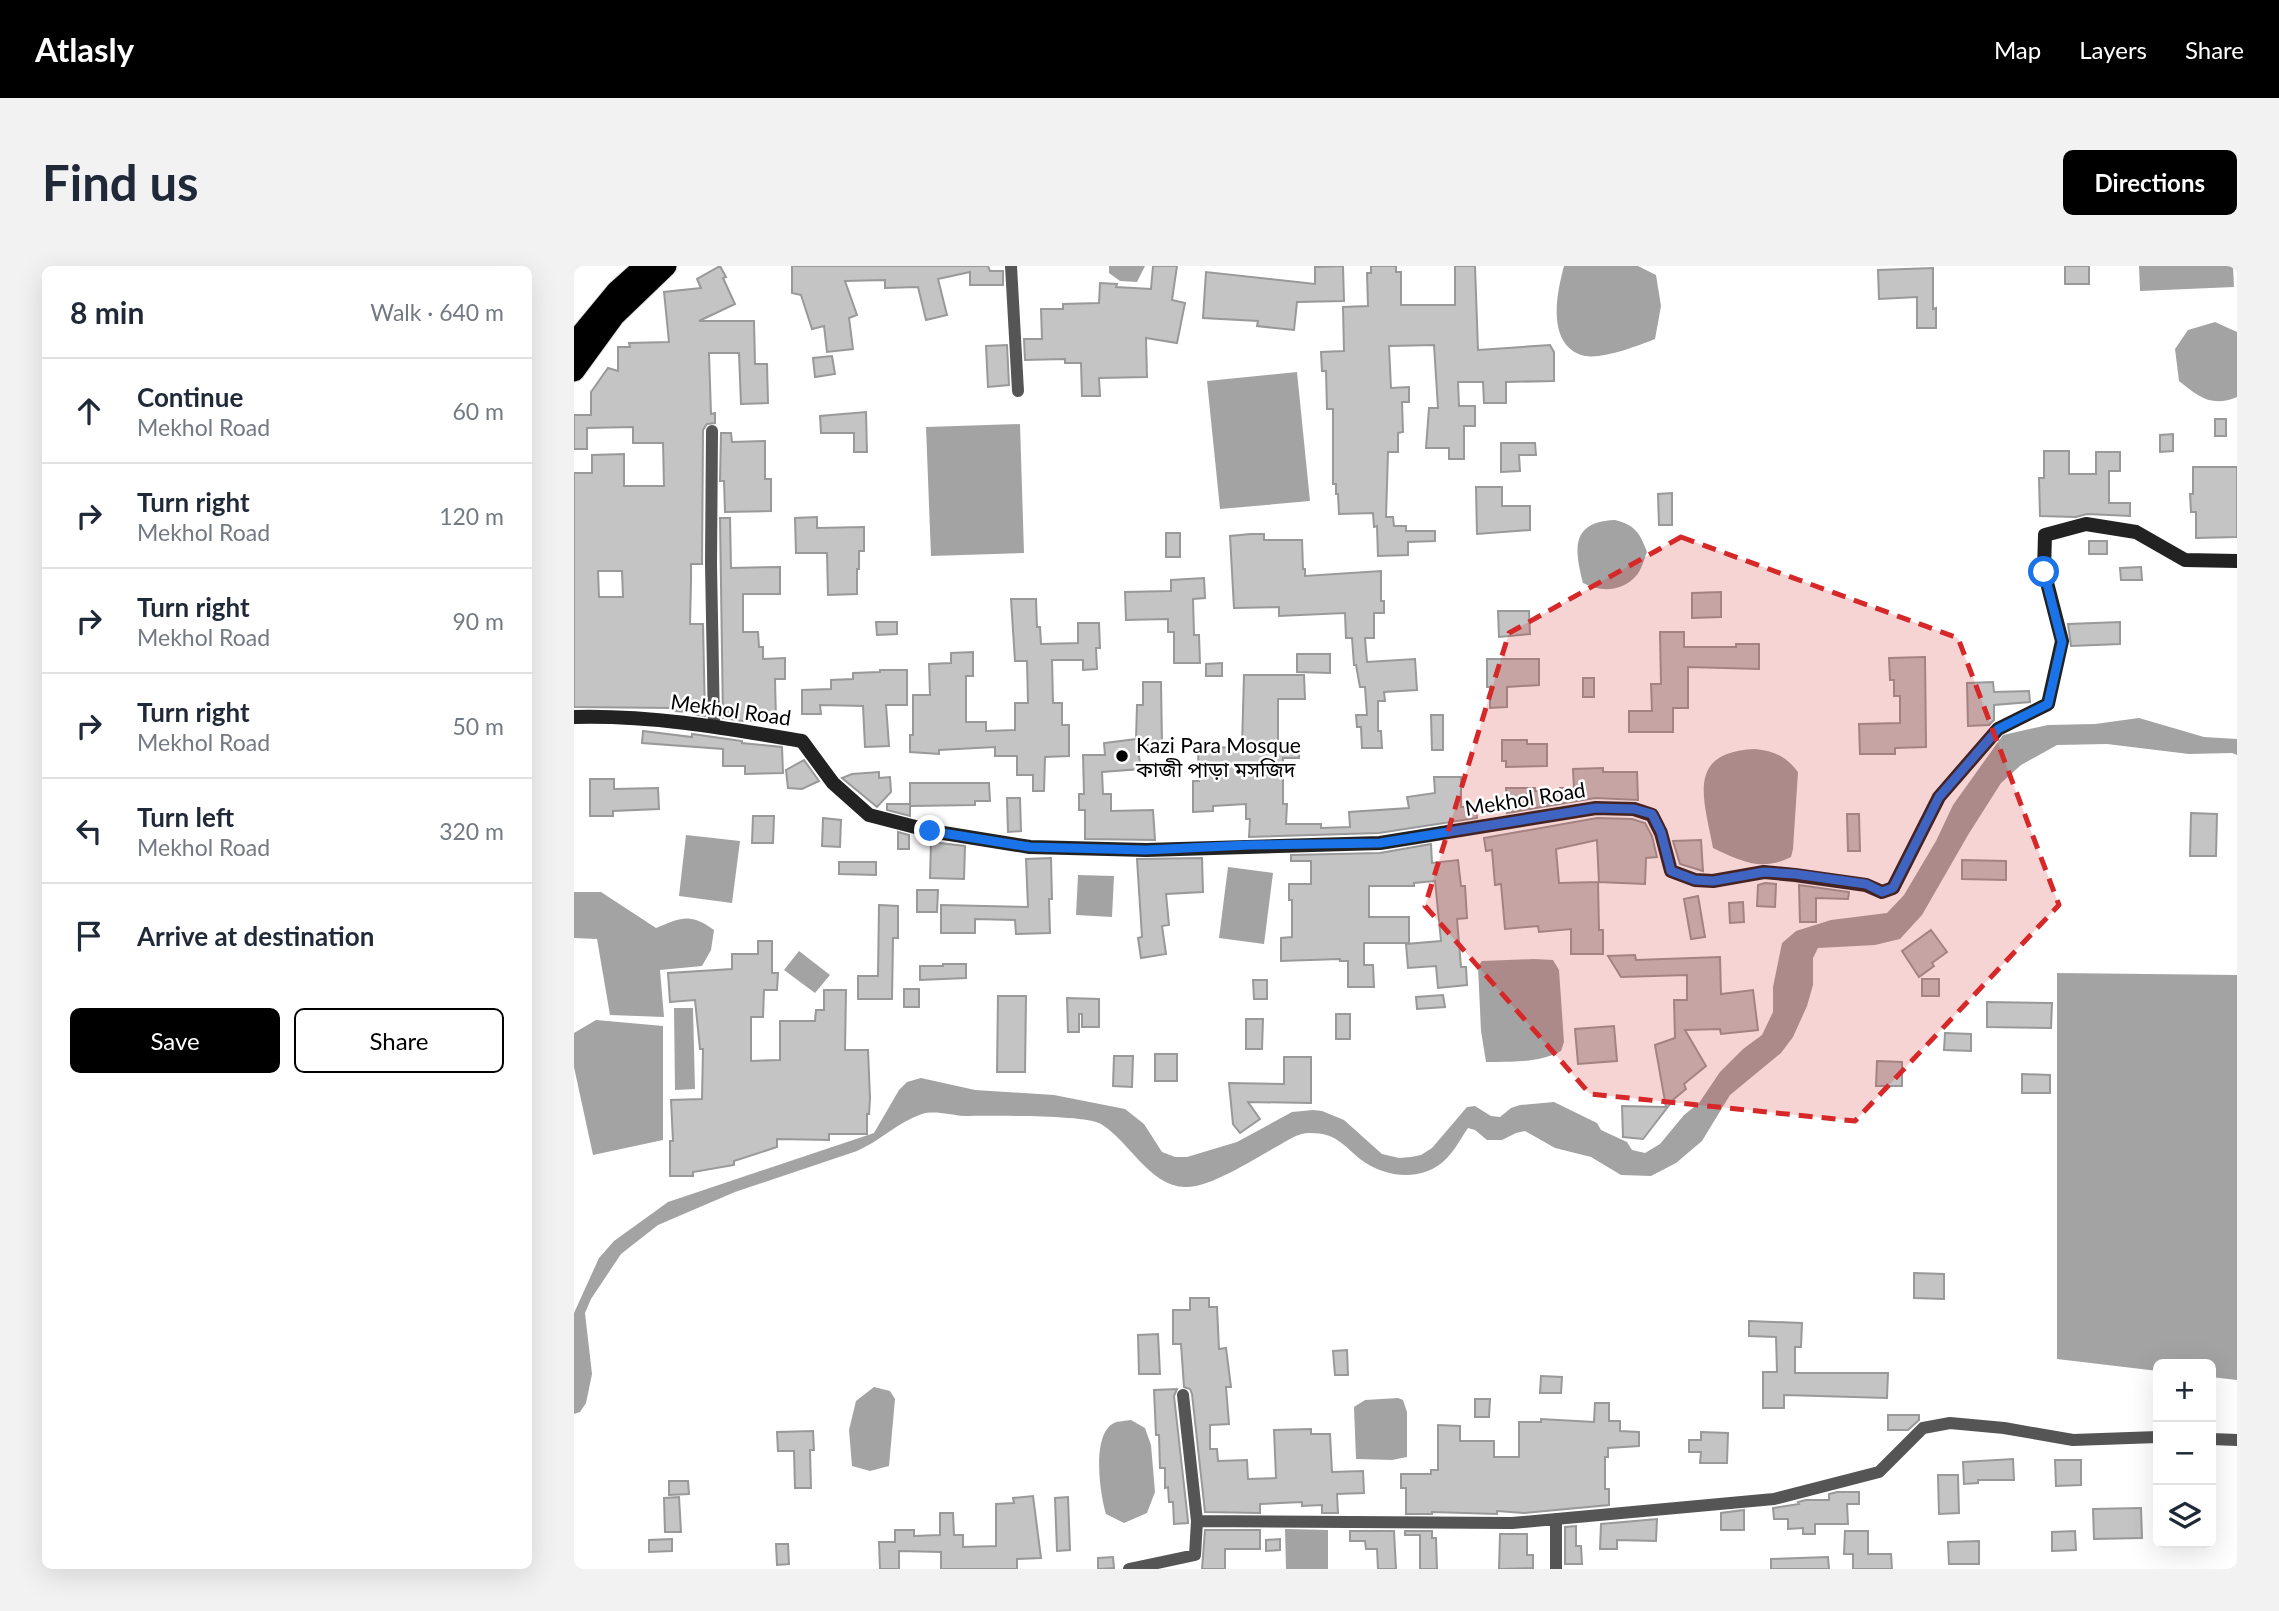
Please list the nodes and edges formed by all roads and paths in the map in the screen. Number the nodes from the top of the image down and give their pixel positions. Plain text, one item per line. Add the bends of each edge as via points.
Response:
1 (645, 266) edge
2 (666, 266) edge
3 (1011, 266) edge
4 (574, 343) edge
5 (574, 371) edge
6 (1018, 391) dead end
7 (712, 431) dead end
8 (2237, 561) edge
9 (574, 717) edge
10 (714, 726) junction
11 (1183, 1395) dead end
12 (2153, 1437) edge
13 (2216, 1439) edge
14 (2237, 1440) edge
15 (1556, 1519) junction
16 (1197, 1521) junction
17 (1129, 1569) edge
18 (1556, 1569) edge

1 - 4 highway
2 - 5 highway via 614,316
3 - 6 street
7 - 10 street
8 - 10 street, Mekhol Road via 2185,560 2136,532 2086,524 2045,534 2044,572 2062,642 2048,704 1998,729 1939,797 1893,888 1882,892 1866,884 1764,872 1695,880 1671,871 1652,814 1634,809 1596,808 1380,843 1146,850 1030,847 869,816 832,783 802,741
9 - 10 street, Mekhol Road via 623,716
11 - 16 street
12 - 15 street via 2073,1440 1950,1423 1923,1428 1879,1472 1774,1499
13 - 14 street
15 - 16 street via 1512,1523
15 - 18 street
16 - 17 street via 1195,1555

